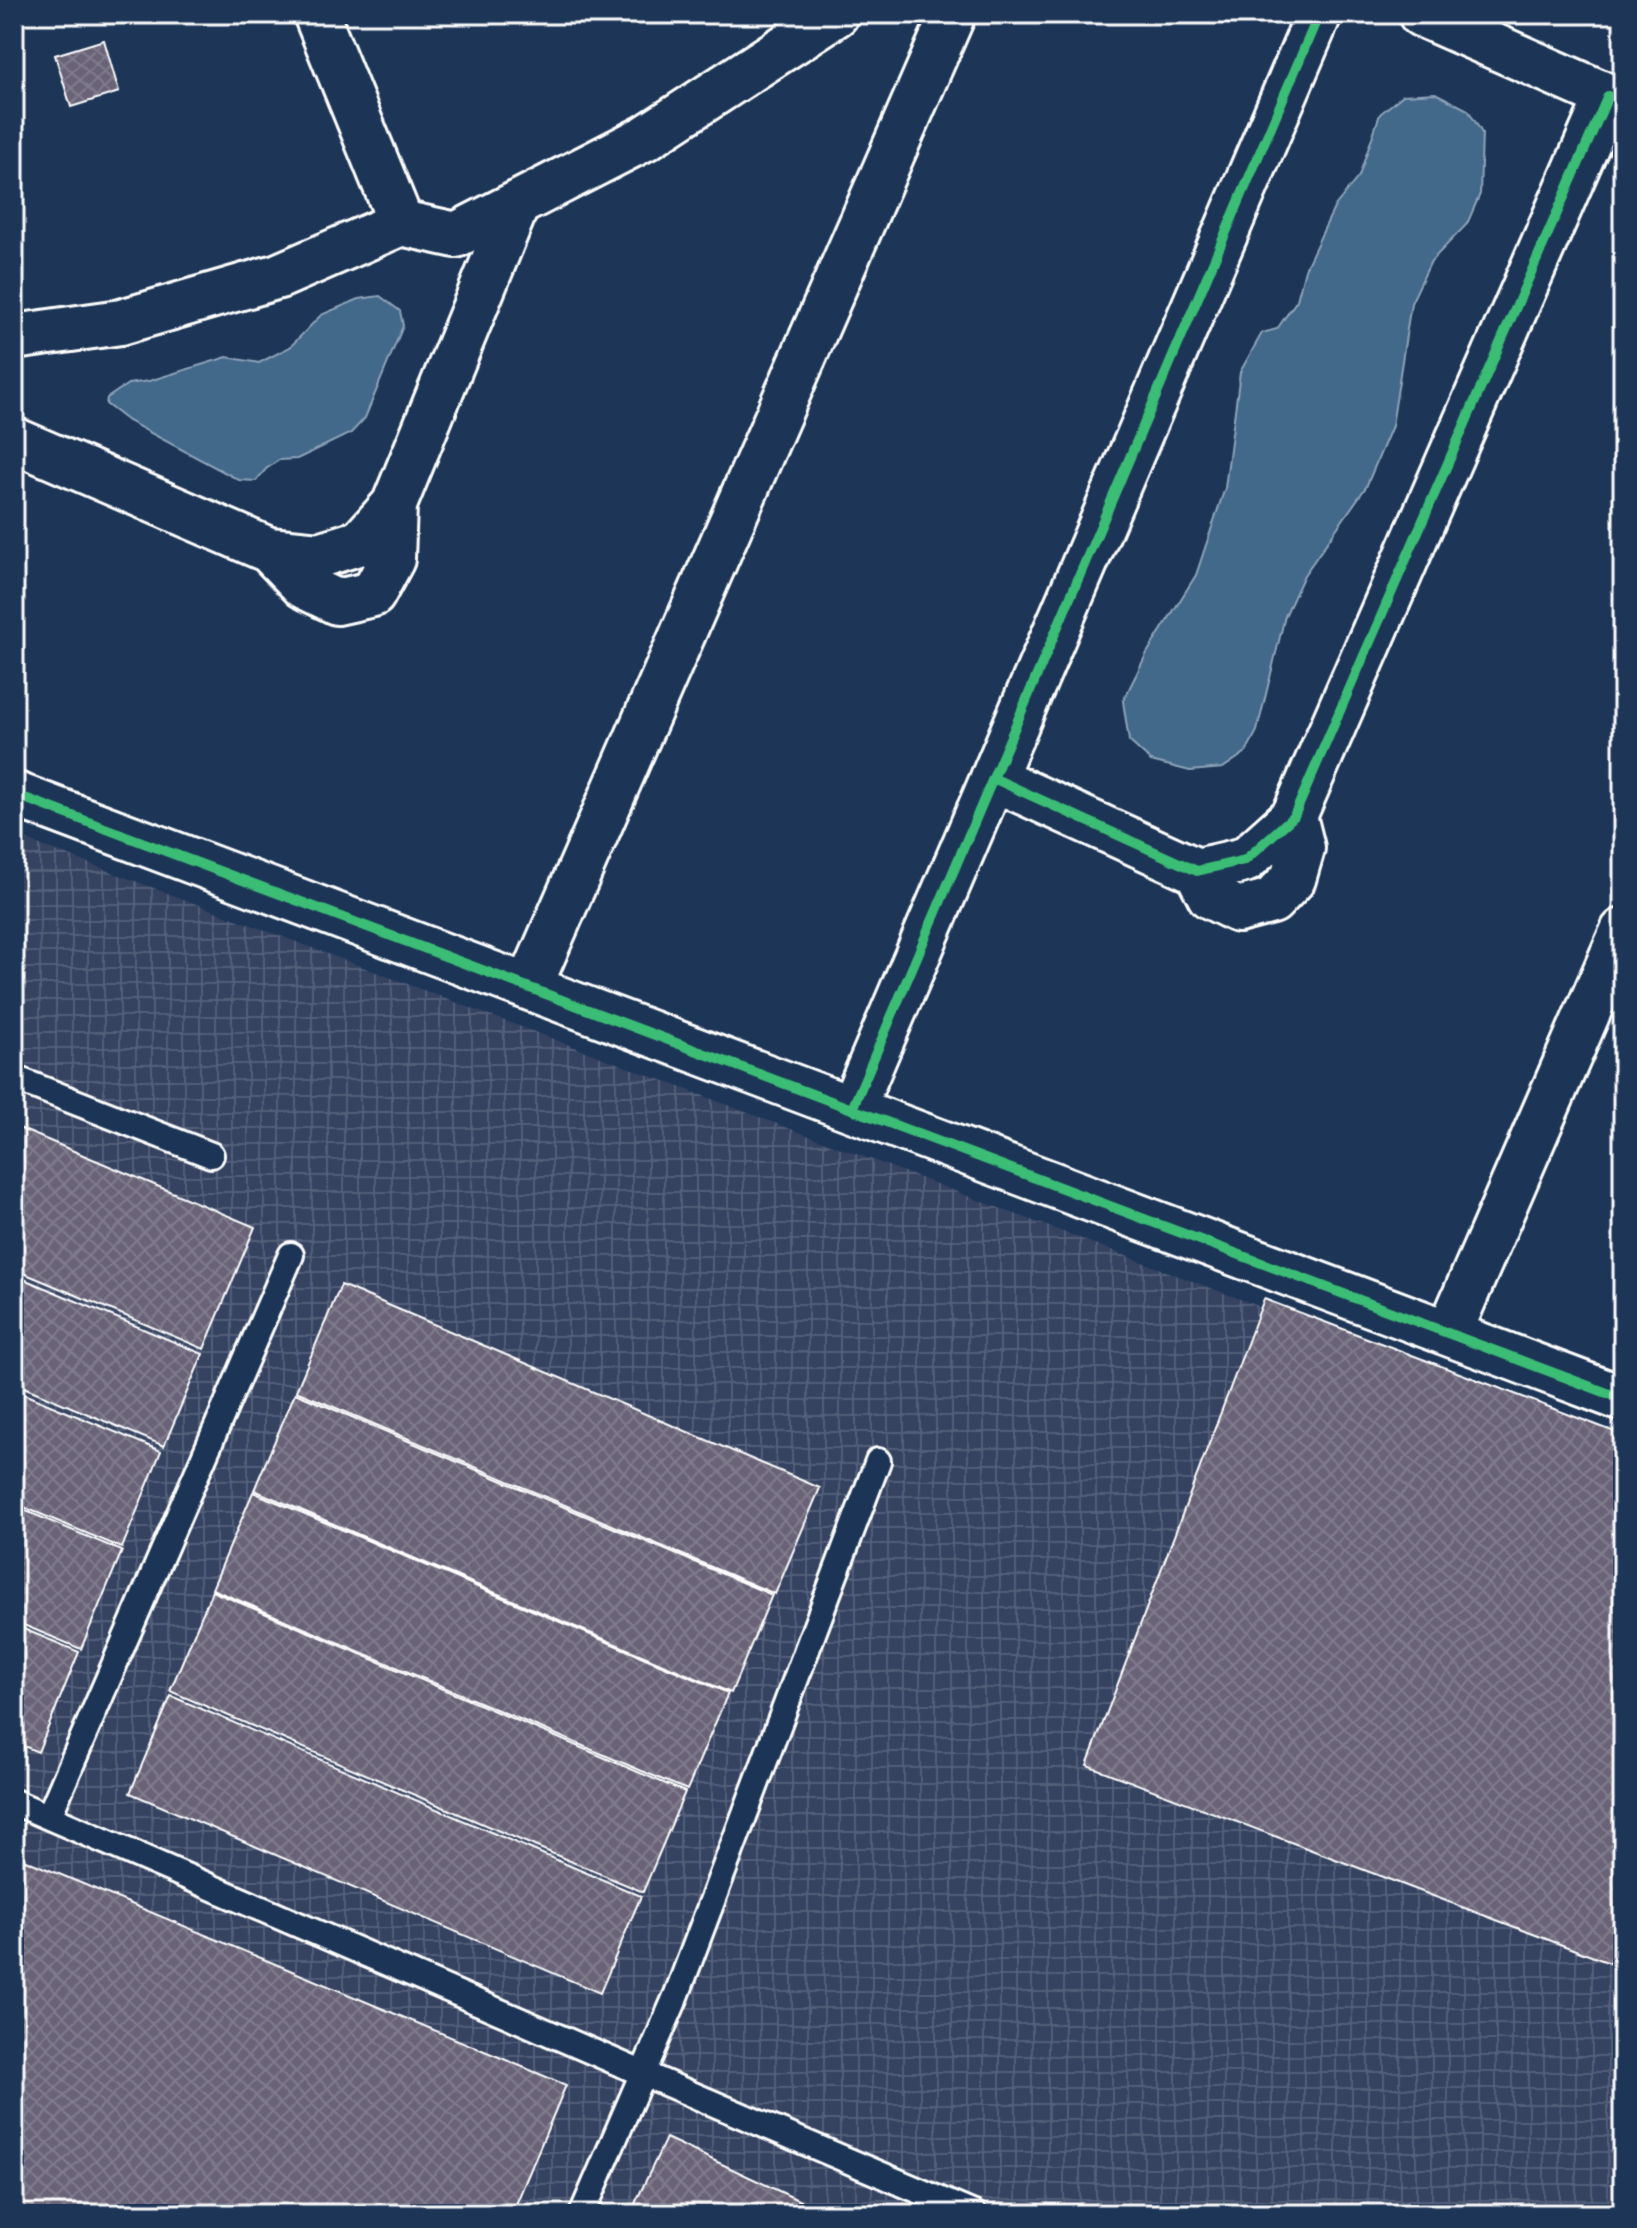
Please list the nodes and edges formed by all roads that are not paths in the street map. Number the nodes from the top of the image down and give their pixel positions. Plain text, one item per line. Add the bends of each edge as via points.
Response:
1 (316, 14) edge
2 (836, 14) edge
3 (953, 14) edge
4 (1319, 14) edge
5 (1421, 14) edge
6 (1615, 100) edge
7 (517, 204) junction
8 (401, 223) junction
9 (14, 337) edge
10 (14, 440) edge
11 (993, 778) junction
12 (14, 794) edge
13 (1623, 931) edge
14 (529, 987) junction
15 (14, 1078) edge
16 (852, 1109) junction
17 (211, 1155) dead end
18 (291, 1255) dead end
19 (1449, 1333) junction
20 (1623, 1399) edge
21 (878, 1461) dead end
22 (14, 1802) edge
23 (49, 1816) junction
24 (644, 2074) junction
25 (582, 2214) edge
26 (974, 2214) edge

1 - 8 street
2 - 7 street via 647,137
3 - 14 street
4 - 11 street
5 - 6 street
6 - 11 street via 1294,816 1302,848 1293,879 1272,901 1238,910 1210,896 1197,871
7 - 8 street via 456,235
7 - 10 street via 394,505 392,559 373,594 337,602 304,586 269,550
8 - 9 street via 279,276 121,322
11 - 16 street
12 - 14 street
13 - 19 street
14 - 16 street
15 - 17 lane
16 - 19 street
18 - 23 lane
19 - 20 street
21 - 24 lane
22 - 23 lane
23 - 24 lane
24 - 25 lane
24 - 26 lane

